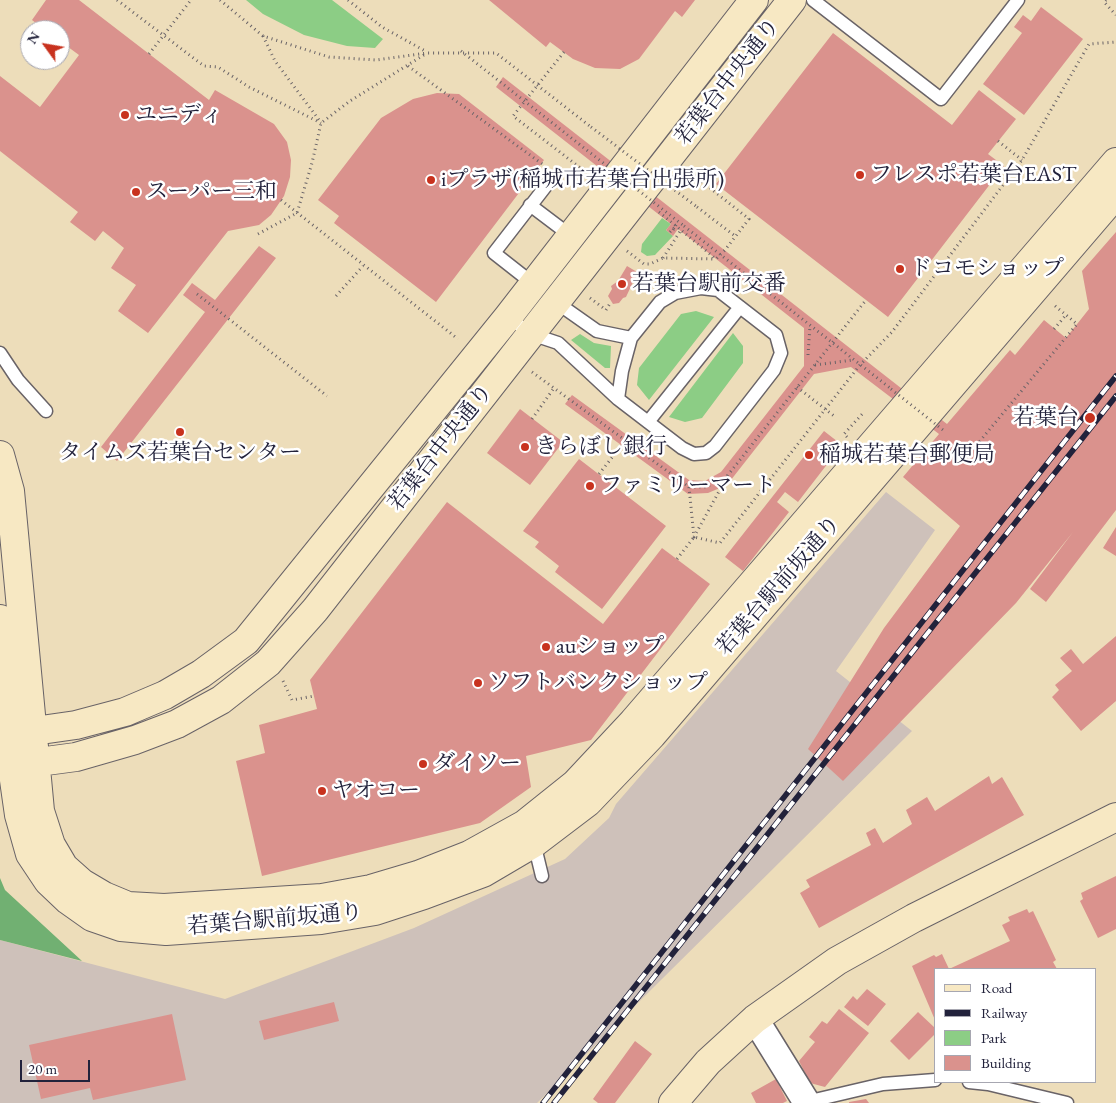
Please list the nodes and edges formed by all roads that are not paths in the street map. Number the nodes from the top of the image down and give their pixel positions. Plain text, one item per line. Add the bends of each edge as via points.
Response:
1 (754, 0) edge
2 (792, 0) edge
3 (813, 0) edge
4 (1018, 0) edge
5 (1116, 162) edge
6 (549, 182) dead end
7 (1116, 194) edge
8 (530, 205) junction
9 (570, 236) junction
10 (533, 284) junction
11 (556, 302) junction
12 (740, 307) junction
13 (508, 317) junction
14 (531, 334) junction
15 (632, 338) junction
16 (0, 353) edge
17 (618, 399) junction
18 (46, 411) dead end
19 (648, 422) junction
20 (0, 454) edge
21 (0, 619) edge
22 (14, 734) edge
23 (16, 765) edge
24 (1116, 817) edge
25 (534, 844) junction
26 (542, 876) dead end
27 (754, 1019) junction
28 (934, 1080) edge
29 (978, 1083) edge
30 (673, 1103) edge
31 (807, 1103) edge
32 (1067, 1103) edge

1 - 9 street, 若葉台中央通り
2 - 11 street, 若葉台中央通り
3 - 4 lane via 941,99
5 - 23 street, 若葉台駅前坂通り via 633,722 575,784 525,824 485,846 418,876 322,898 164,908 128,906 82,883 64,867
6 - 8 lane
7 - 25 street, 若葉台駅前坂通り via 652,735 588,802
8 - 9 lane
8 - 10 lane via 494,253
9 - 10 street, 若葉台中央通り
10 - 11 lane
10 - 13 street, 若葉台中央通り
11 - 14 street, 若葉台中央通り
11 - 15 lane via 597,331
12 - 15 lane via 718,290 701,288 675,293 660,302
12 - 19 lane
12 - 19 lane via 776,335 781,353 774,370 715,446 706,453 694,454
13 - 14 lane
13 - 22 street, 若葉台中央通り via 246,641 165,696 125,712 84,723
14 - 17 lane via 558,343
14 - 23 street, 若葉台中央通り via 315,610 268,663 221,700 177,724 76,757
15 - 17 lane
16 - 18 lane via 18,380
17 - 19 lane
20 - 22 street via 10,491
21 - 22 street
22 - 23 street
23 - 25 street, 若葉台駅前坂通り via 18,815 30,854 48,881 68,900 92,917 121,927 166,931 321,920 375,911 483,873
24 - 27 street via 837,960
25 - 26 lane
27 - 30 street via 708,1062
27 - 31 street
28 - 31 lane via 883,1084
29 - 32 lane

